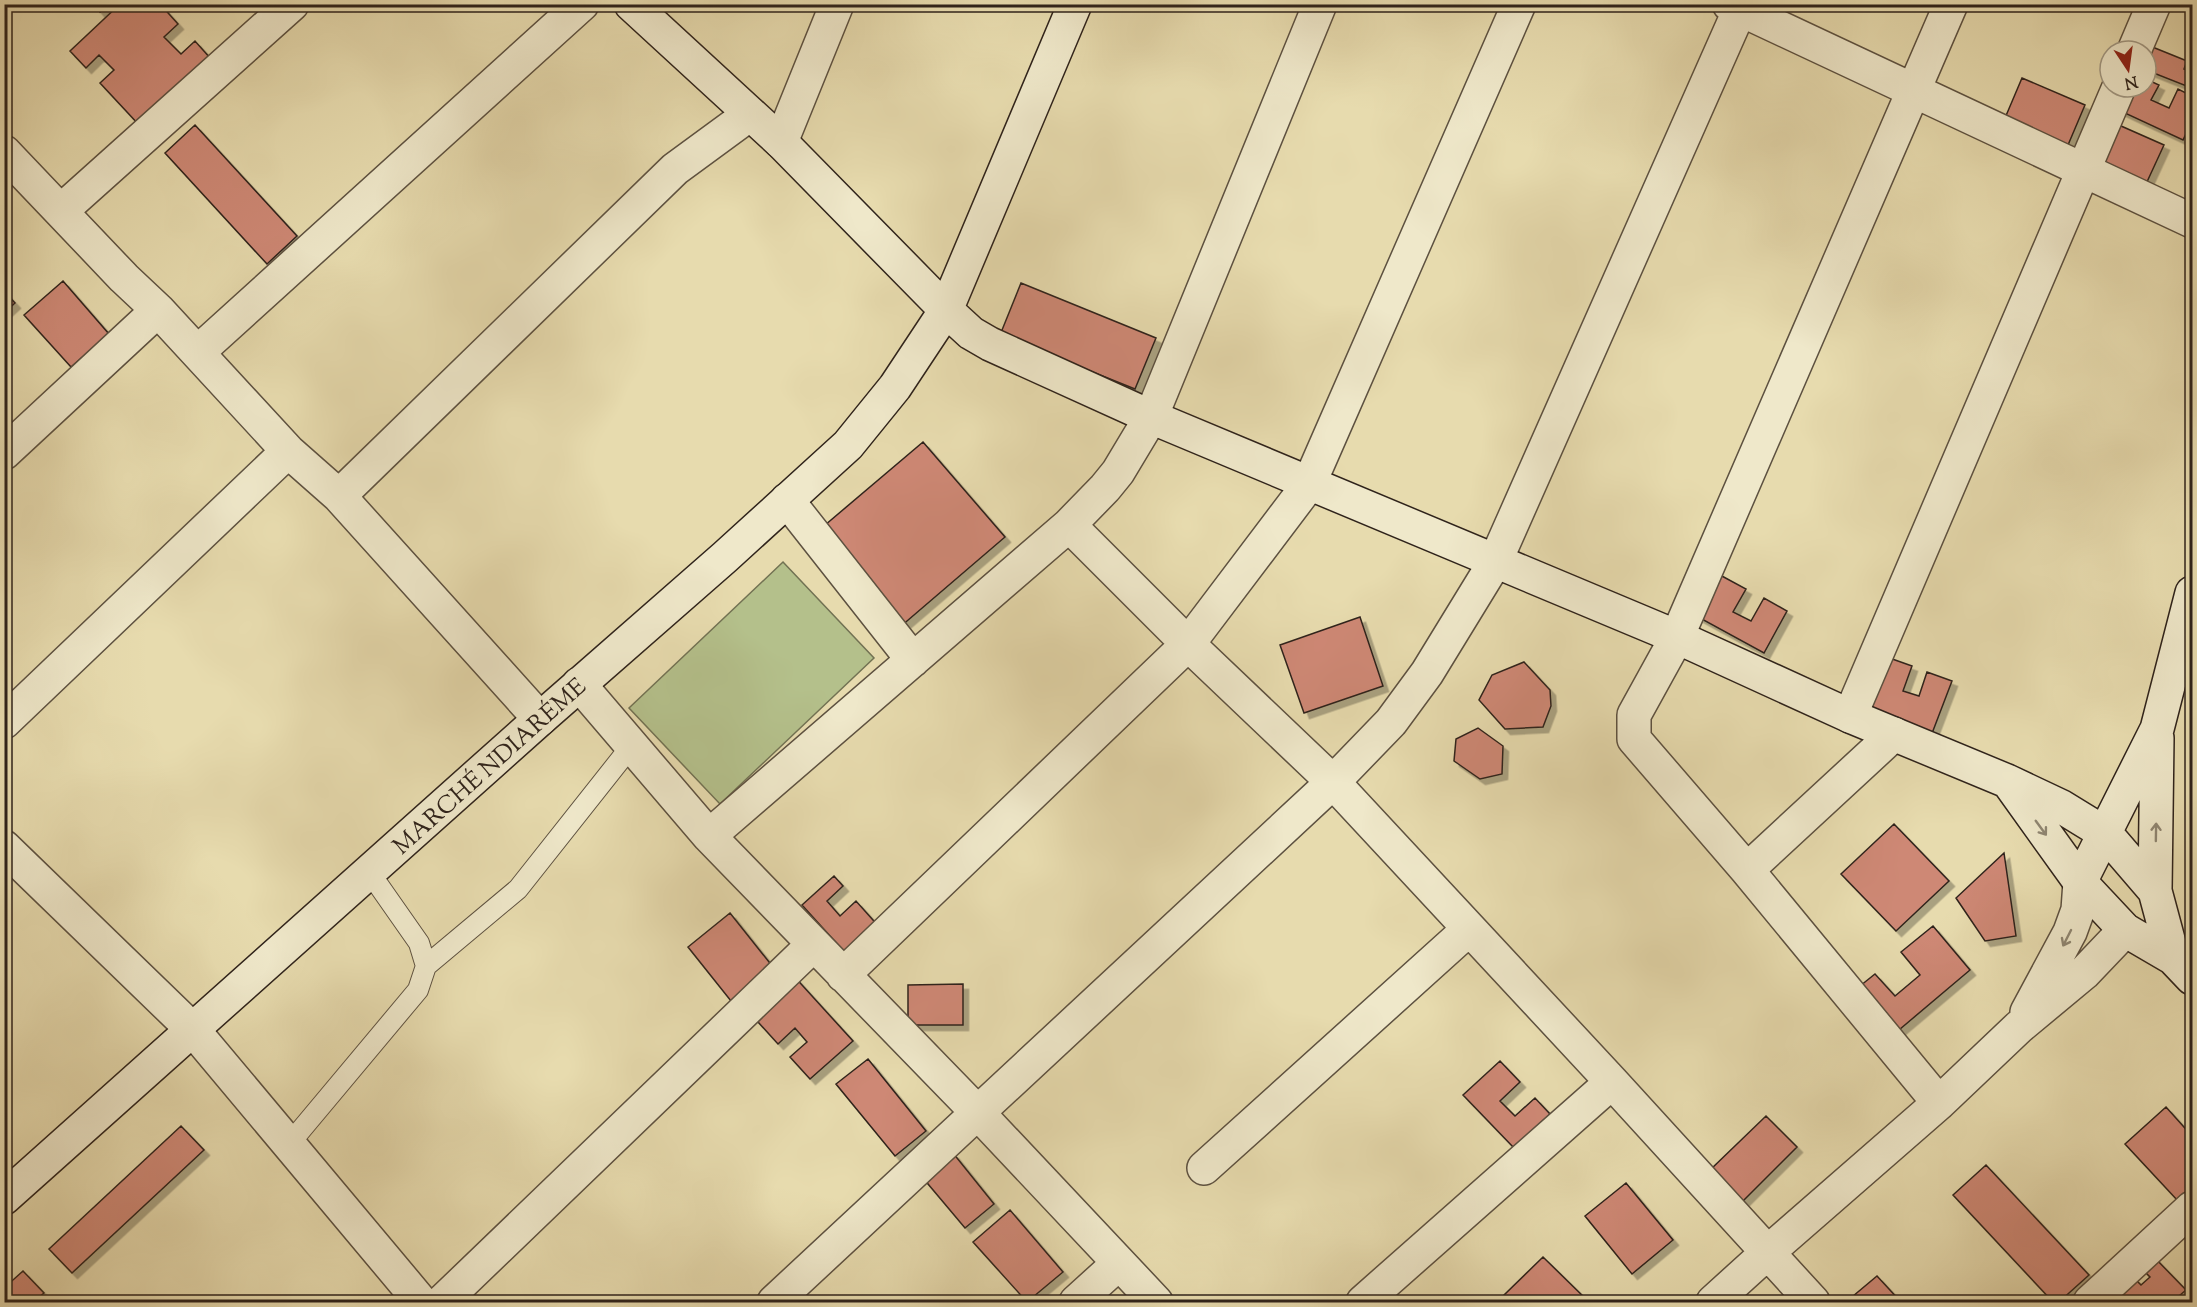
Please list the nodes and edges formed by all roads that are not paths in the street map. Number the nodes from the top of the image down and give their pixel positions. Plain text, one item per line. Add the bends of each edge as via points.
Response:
1 (292, 4) edge
2 (582, 4) edge
3 (631, 4) edge
4 (837, 4) edge
5 (1075, 4) edge
6 (1320, 4) edge
7 (1519, 4) edge
8 (1951, 4) edge
9 (2154, 4) edge
10 (1735, 7) edge
11 (2139, 39) edge
12 (1914, 92) junction
13 (2114, 99) edge
14 (750, 114) junction
15 (781, 142) junction
16 (2084, 169) junction
17 (11, 171) edge
18 (61, 211) junction
19 (2193, 221) edge
20 (158, 310) junction
21 (946, 310) junction
22 (198, 352) junction
23 (1151, 417) junction
24 (288, 451) junction
25 (4, 453) edge
26 (1309, 484) junction
27 (339, 496) junction
28 (787, 500) junction
29 (1069, 525) junction
30 (1494, 562) junction
31 (2193, 593) edge
32 (1677, 637) junction
33 (1188, 644) junction
34 (912, 660) junction
35 (579, 684) junction
36 (1850, 716) junction
37 (540, 719) junction
38 (4, 722) edge
39 (2157, 729) junction
40 (1894, 734) junction
41 (632, 745) junction
42 (2007, 781) junction
43 (1333, 782) junction
44 (2106, 834) junction
45 (709, 836) junction
46 (4, 847) edge
47 (1747, 870) junction
48 (370, 873) junction
49 (2080, 882) junction
50 (2155, 891) junction
51 (1469, 930) junction
52 (2126, 930) junction
53 (813, 945) junction
54 (426, 966) junction
55 (2186, 966) edge
56 (843, 975) junction
57 (2019, 1027) junction
58 (194, 1030) junction
59 (1612, 1082) junction
60 (1939, 1103) junction
61 (978, 1113) junction
62 (290, 1143) junction
63 (1204, 1168) dead end
64 (4, 1198) edge
65 (2193, 1208) edge
66 (1767, 1253) junction
67 (1119, 1263) junction
68 (421, 1302) edge
69 (442, 1302) edge
70 (774, 1302) edge
71 (1076, 1302) edge
72 (1156, 1302) edge
73 (1363, 1302) edge
74 (1713, 1302) edge
75 (1813, 1302) edge
76 (2090, 1302) edge

1 - 18 street
2 - 22 street
3 - 14 street
4 - 15 street
5 - 21 street, MARCHÉ NDIARÉME
6 - 23 street
7 - 26 street
8 - 12 street
9 - 11 street
10 - 12 street
10 - 30 street
12 - 16 street
12 - 32 street
13 - 16 street
14 - 15 street
14 - 27 street via 675,169
15 - 21 street
16 - 19 street
16 - 36 street
17 - 18 street
18 - 20 street
20 - 22 street
20 - 25 street
21 - 23 street via 990,344
21 - 28 street, MARCHÉ NDIARÉME via 895,387 848,445
22 - 24 street
23 - 26 street
23 - 29 street via 1106,488
24 - 27 street
24 - 38 street
26 - 30 street
26 - 33 street
27 - 37 street
28 - 34 street
28 - 35 street, MARCHÉ NDIARÉME
29 - 33 street
29 - 34 street
30 - 32 street
30 - 43 street via 1427,673 1391,722
31 - 39 street
32 - 36 street
32 - 47 street via 1634,716 1634,740
33 - 43 street
33 - 56 street
34 - 45 street
35 - 37 street, MARCHÉ NDIARÉME
35 - 41 street
36 - 40 street
37 - 48 street, MARCHÉ NDIARÉME
39 - 44 street
50 -> 39 street
40 - 42 street
40 - 47 street
41 - 45 street
41 - 54 lane via 518,890
42 - 44 street via 2062,807
42 -> 49 street
43 - 51 street
43 - 61 street
44 - 49 street
44 - 50 street
45 - 53 street
46 - 58 street
47 - 60 street
48 - 54 lane via 419,943
48 - 58 street, MARCHÉ NDIARÉME
49 - 52 street
49 -> 57 street via 2078,910 2070,932
50 - 52 street
50 - 55 street
51 - 59 street
51 - 63 street
52 - 55 street
52 - 57 street via 2084,973
53 - 56 street
53 - 69 street
54 - 62 lane via 418,990
56 - 61 street
57 - 60 street
58 - 62 street
58 - 64 street, MARCHÉ NDIARÉME
59 - 66 street
59 - 73 street
60 - 66 street
61 - 67 street
61 - 70 street
62 - 68 street
65 - 76 street
66 - 74 street
66 - 75 street
67 - 71 street
67 - 72 street

